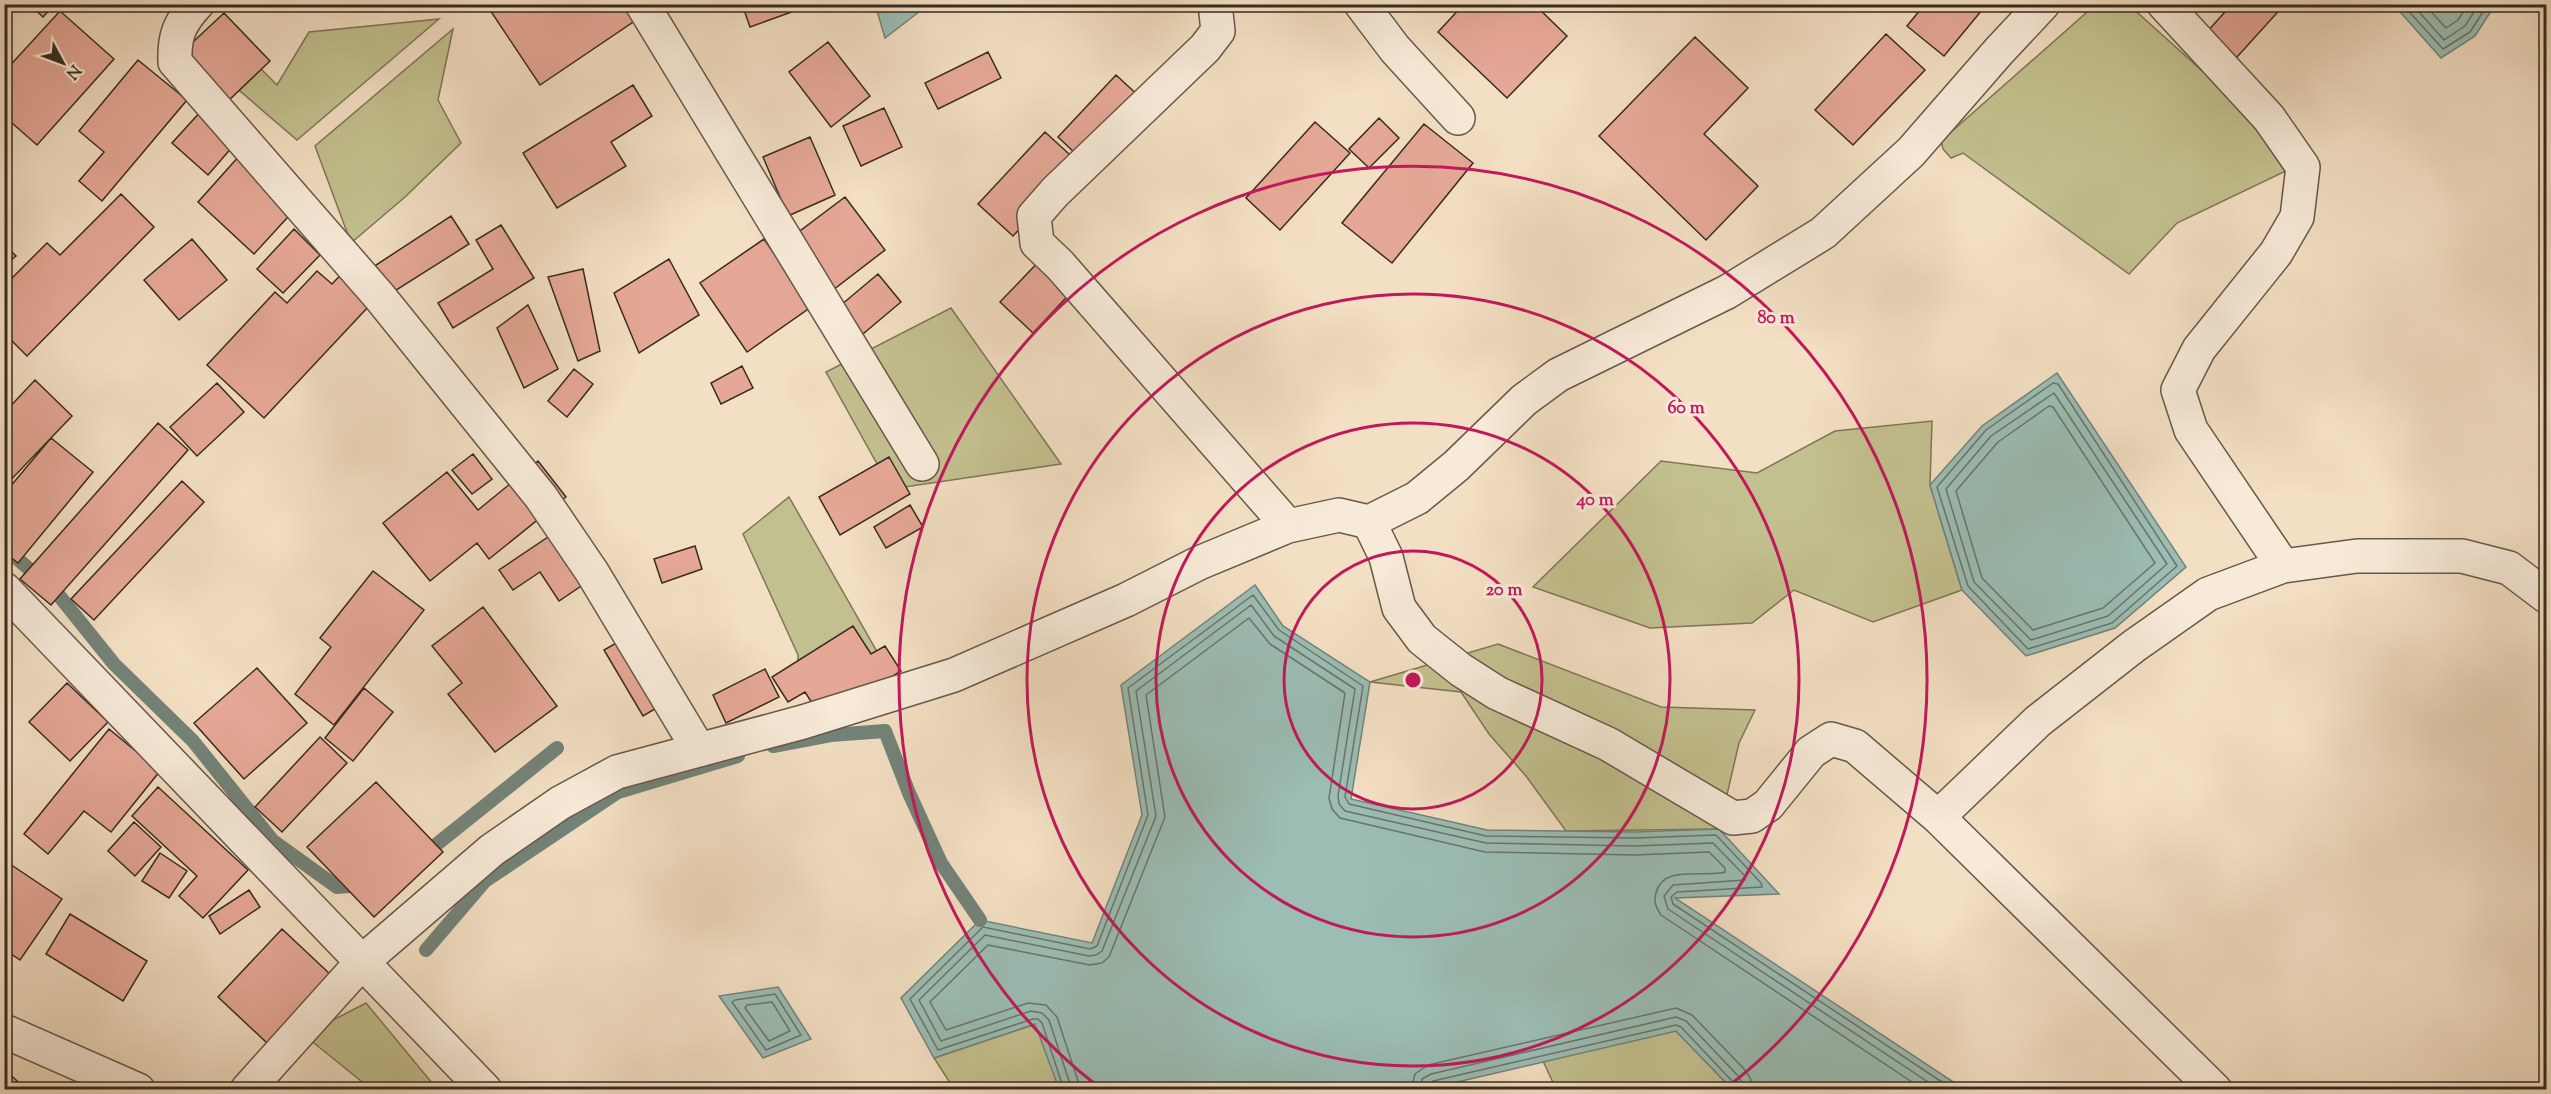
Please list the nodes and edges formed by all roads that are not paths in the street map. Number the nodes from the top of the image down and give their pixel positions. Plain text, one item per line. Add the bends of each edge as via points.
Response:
1 (197, 4) edge
2 (642, 4) edge
3 (1215, 4) edge
4 (1361, 4) edge
5 (2043, 4) edge
6 (2164, 4) edge
7 (1458, 118) dead end
8 (922, 465) dead end
9 (1369, 522) junction
10 (1288, 526) junction
11 (2283, 566) junction
12 (4, 589) edge
13 (2547, 596) edge
14 (699, 750) junction
15 (1938, 817) junction
16 (363, 961) junction
17 (4, 1031) edge
18 (138, 1089) edge
19 (247, 1089) edge
20 (485, 1089) edge
21 (2215, 1089) edge

1 - 14 street via 174,39 175,62 379,296 541,497 592,572
2 - 8 street
3 - 10 street via 1218,31 1034,216 1037,243
4 - 7 street via 1395,49
5 - 9 street via 1911,152 1822,233 1727,292 1558,375 1524,400 1417,498
6 - 11 street via 2269,118 2302,167 2296,217 2276,253 2199,349 2178,390 2191,430
9 - 10 street via 1339,514
9 - 15 street via 1386,556 1399,608 1422,639 1497,693 1608,744 1733,818 1752,816 1768,805 1811,752 1831,739 1855,746
10 - 14 street via 954,675
11 - 13 street via 2357,556 2462,556 2509,568
11 - 15 street via 2208,594 2134,646 2038,721
12 - 16 street
14 - 16 street via 617,772 560,803 492,850
15 - 21 street
16 - 19 street
16 - 20 street
17 - 18 street

